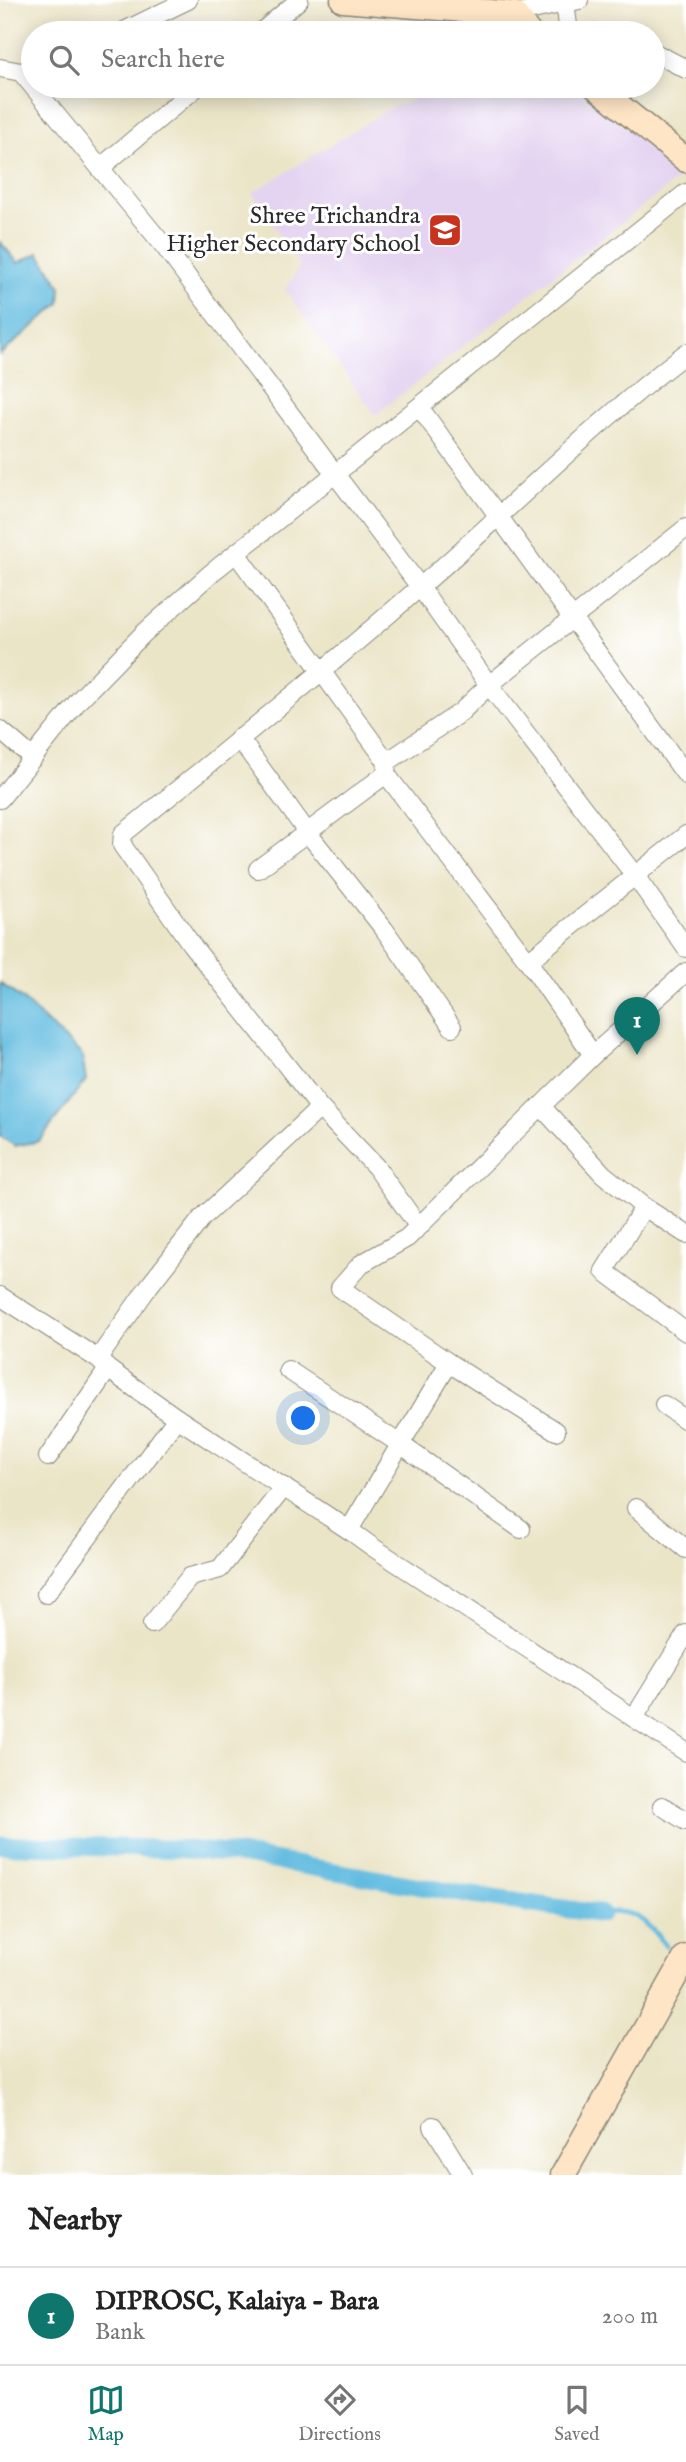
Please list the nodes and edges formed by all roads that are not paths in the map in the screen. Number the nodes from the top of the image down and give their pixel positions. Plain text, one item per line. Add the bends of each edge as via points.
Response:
1 (188, 0) edge
2 (299, 0) edge
3 (343, 0) edge
4 (572, 1) edge
5 (165, 6) edge
6 (140, 21) edge
7 (274, 21) edge
8 (500, 21) edge
9 (529, 21) edge
10 (570, 21) edge
11 (665, 58) edge
12 (0, 68) edge
13 (686, 69) edge
14 (21, 70) edge
15 (48, 98) edge
16 (184, 98) edge
17 (610, 98) edge
18 (686, 160) edge
19 (100, 168) junction
20 (686, 193) edge
21 (686, 353) edge
22 (420, 408) junction
23 (333, 474) junction
24 (499, 517) junction
25 (686, 528) edge
26 (236, 553) junction
27 (420, 587) junction
28 (572, 618) junction
29 (321, 673) junction
30 (489, 685) junction
31 (0, 730) edge
32 (239, 738) junction
33 (33, 758) junction
34 (386, 768) junction
35 (686, 775) edge
36 (0, 799) edge
37 (307, 832) junction
38 (686, 835) edge
39 (258, 869) dead end
40 (636, 877) junction
41 (686, 948) edge
42 (528, 961) junction
43 (686, 972) edge
44 (452, 1027) dead end
45 (593, 1055) junction
46 (541, 1106) junction
47 (320, 1108) junction
48 (644, 1207) junction
49 (418, 1227) junction
50 (686, 1234) edge
51 (0, 1296) edge
52 (686, 1332) edge
53 (449, 1363) junction
54 (103, 1364) junction
55 (288, 1370) dead end
56 (664, 1405) dead end
57 (177, 1418) junction
58 (686, 1420) edge
59 (556, 1431) dead end
60 (400, 1444) junction
61 (48, 1457) dead end
62 (284, 1487) junction
63 (636, 1508) dead end
64 (521, 1529) dead end
65 (349, 1530) junction
66 (686, 1549) edge
67 (46, 1594) dead end
68 (152, 1624) dead end
69 (686, 1634) edge
70 (634, 1718) junction
71 (686, 1752) edge
72 (662, 1806) dead end
73 (686, 1821) edge
74 (686, 1957) edge
75 (432, 2126) dead end
76 (463, 2175) edge
77 (563, 2175) edge

1 - 5 street
2 - 7 street
3 - 8 main road
4 - 9 street
4 - 10 street
5 - 6 street
11 - 13 street
12 - 14 street
15 - 19 street
16 - 19 street
17 - 18 main road
19 - 23 street via 164,246
20 - 22 street
21 - 24 street via 636,392
22 - 23 street
22 - 24 street
23 - 26 street
23 - 27 street
24 - 27 street
24 - 28 street
25 - 28 street
26 - 29 street
26 - 33 street via 143,634 79,700
27 - 29 street
27 - 30 street
28 - 30 street
28 - 35 street
29 - 32 street
29 - 34 street
30 - 34 street
30 - 40 street
31 - 33 street
32 - 37 street
32 - 47 street via 123,834 122,845 191,944
33 - 36 street
34 - 37 street
34 - 42 street
37 - 39 street
37 - 44 street via 384,929
38 - 40 street
40 - 41 street
40 - 42 street
42 - 45 street
43 - 45 street
45 - 46 street
46 - 48 street via 603,1174
46 - 49 street
47 - 49 street via 376,1167
47 - 54 street via 202,1218 149,1286
48 - 50 street
48 - 52 street via 604,1271
49 - 53 street via 361,1264 340,1288
51 - 54 street
53 - 59 street
53 - 60 street
54 - 57 street
54 - 61 street
55 - 60 street
56 - 58 street
57 - 62 street
57 - 67 street
60 - 64 street
60 - 65 street
62 - 65 street
62 - 68 street via 220,1569 190,1577
63 - 66 street
65 - 70 street
69 - 70 street
70 - 71 street
72 - 73 street
74 - 77 main road
75 - 76 street

